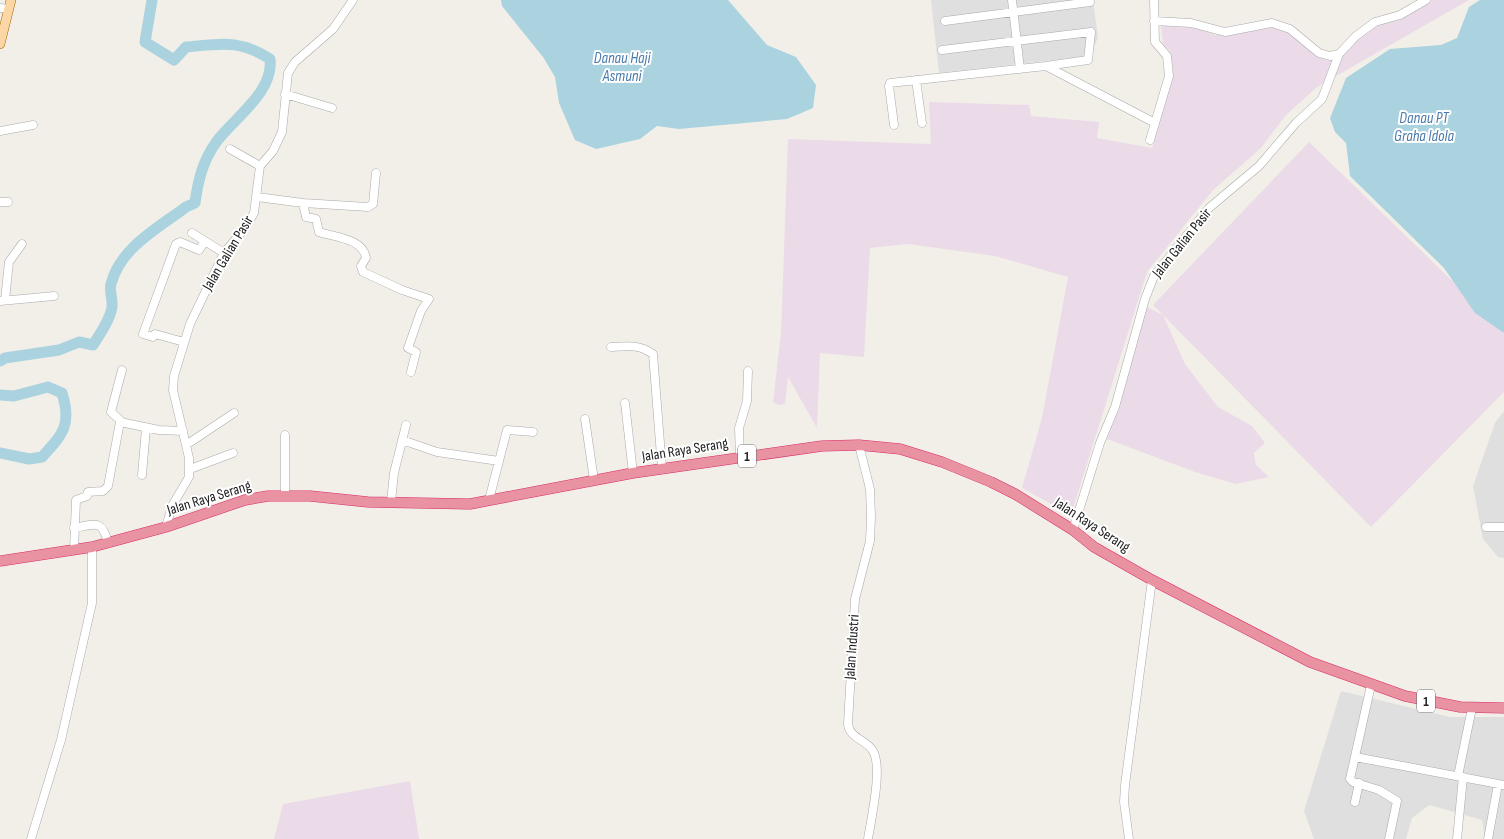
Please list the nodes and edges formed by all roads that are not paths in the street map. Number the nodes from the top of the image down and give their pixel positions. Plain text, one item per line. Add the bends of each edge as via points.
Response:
1 (352, 0) edge
2 (1012, 0) edge
3 (1154, 0) edge
4 (1426, 0) edge
5 (1090, 2) dead end
6 (7, 5) edge
7 (1014, 12) junction
8 (945, 21) dead end
9 (1154, 21) junction
10 (1017, 39) junction
11 (0, 44) edge
12 (942, 50) dead end
13 (1339, 54) junction
14 (1046, 66) junction
15 (1020, 69) junction
16 (916, 80) junction
17 (285, 94) junction
18 (332, 108) dead end
19 (922, 123) dead end
20 (1155, 123) junction
21 (33, 125) dead end
22 (894, 126) dead end
23 (0, 131) edge
24 (1150, 140) dead end
25 (230, 149) dead end
26 (260, 166) junction
27 (376, 173) dead end
28 (257, 197) junction
29 (303, 203) junction
30 (192, 233) dead end
31 (205, 241) junction
32 (22, 244) dead end
33 (224, 253) junction
34 (54, 296) dead end
35 (3, 301) edge
36 (184, 342) junction
37 (611, 347) dead end
38 (122, 370) dead end
39 (748, 371) dead end
40 (411, 372) dead end
41 (625, 403) dead end
42 (234, 413) dead end
43 (585, 419) dead end
44 (121, 420) junction
45 (406, 424) dead end
46 (146, 428) junction
47 (183, 432) junction
48 (533, 432) dead end
49 (285, 435) dead end
50 (402, 440) junction
51 (186, 445) junction
52 (859, 445) junction
53 (233, 453) dead end
54 (740, 457) junction
55 (499, 462) junction
56 (662, 468) junction
57 (190, 469) junction
58 (633, 473) junction
59 (142, 475) dead end
60 (594, 480) junction
61 (285, 496) junction
62 (489, 500) junction
63 (392, 502) junction
64 (166, 526) junction
65 (1486, 527) dead end
66 (1504, 527) edge
67 (74, 528) junction
68 (1073, 530) junction
69 (108, 543) junction
70 (92, 548) junction
71 (74, 550) junction
72 (0, 561) edge
73 (1152, 580) junction
74 (1371, 685) junction
75 (1472, 708) junction
76 (1504, 708) edge
77 (1355, 757) junction
78 (1461, 777) junction
79 (1359, 783) junction
80 (1501, 785) edge
81 (1355, 802) dead end
82 (31, 839) edge
83 (868, 839) edge
84 (1129, 839) edge
85 (1389, 839) edge
86 (1457, 839) edge
87 (1488, 839) edge

1 - 17 street via 324,40 295,62 288,72
2 - 7 street
3 - 9 street
4 - 13 street via 1404,13 1375,22
5 - 7 street
6 - 11 main road
7 - 8 street
7 - 10 street
9 - 13 street via 1191,23 1226,32 1272,22 1290,29 1324,56
9 - 20 street via 1155,42 1167,56 1169,69
10 - 12 street
10 - 14 street via 1091,32 1088,60
10 - 15 street
13 - 68 street, Jalan Galian Pasir via 1322,99 1259,166 1209,208 1154,276 1113,413 1100,443
14 - 15 street
14 - 20 street
15 - 16 street
16 - 19 street
16 - 22 street via 889,84
17 - 18 street
17 - 26 street via 278,142
20 - 24 street
21 - 23 street
25 - 26 street
26 - 28 street, Jalan Galian Pasir
27 - 29 street via 371,206
28 - 29 street
28 - 33 street, Jalan Galian Pasir via 251,219
29 - 40 street via 306,217 316,219 319,232 343,238 364,252 363,272 429,299 421,311 408,348 416,352
30 - 31 street
31 - 33 street
31 - 36 street via 200,250 180,242 176,244 143,334
32 - 35 street via 9,262
33 - 36 street, Jalan Galian Pasir
34 - 35 street
36 - 47 street, Jalan Galian Pasir via 173,390
37 - 56 street via 634,345 653,354
38 - 44 street via 111,411
39 - 54 street via 747,401 739,428
41 - 58 street
42 - 51 street
43 - 60 street
44 - 46 street
44 - 67 street via 116,431 110,483 103,491 89,491 86,497 76,499
45 - 50 street
46 - 47 street
46 - 59 street
47 - 51 street, Jalan Galian Pasir
48 - 55 street via 507,430
49 - 61 street
50 - 55 street via 438,452
50 - 63 street via 394,472
51 - 57 street, Jalan Galian Pasir
52 - 54 highway, Jalan Raya Serang / 1 via 822,446
52 - 68 highway, Jalan Raya Serang / 1 via 900,450 976,475 1015,494
52 - 83 street, Jalan Industri via 870,488 871,517 870,541 855,599 848,724 850,731 873,750 876,758
53 - 57 street
54 - 56 highway, Jalan Raya Serang / 1
55 - 62 street
56 - 58 highway, Jalan Raya Serang / 1
57 - 64 street
58 - 60 highway, Jalan Raya Serang / 1
60 - 62 highway, Jalan Raya Serang / 1
61 - 63 highway, Jalan Raya Serang / 1
61 - 64 highway, Jalan Raya Serang / 1 via 245,500
62 - 63 highway, Jalan Raya Serang / 1 via 470,504
64 - 69 highway, Jalan Raya Serang / 1
65 - 66 street
67 - 69 street via 94,524 101,526
67 - 71 street
68 - 73 highway, Jalan Raya Serang / 1
69 - 70 highway, Jalan Raya Serang / 1
70 - 71 highway, Jalan Raya Serang / 1
70 - 82 street via 92,603 61,740
71 - 72 highway, Jalan Raya Serang / 1
73 - 74 highway, Jalan Raya Serang / 1 via 1304,659
73 - 84 street via 1125,785
74 - 75 highway, Jalan Raya Serang / 1 via 1437,704
74 - 77 street
75 - 76 highway, Jalan Raya Serang / 1
75 - 78 street
77 - 78 street
77 - 79 street via 1350,779
78 - 80 street
78 - 86 street
79 - 81 street
79 - 85 street via 1397,801
80 - 87 street

